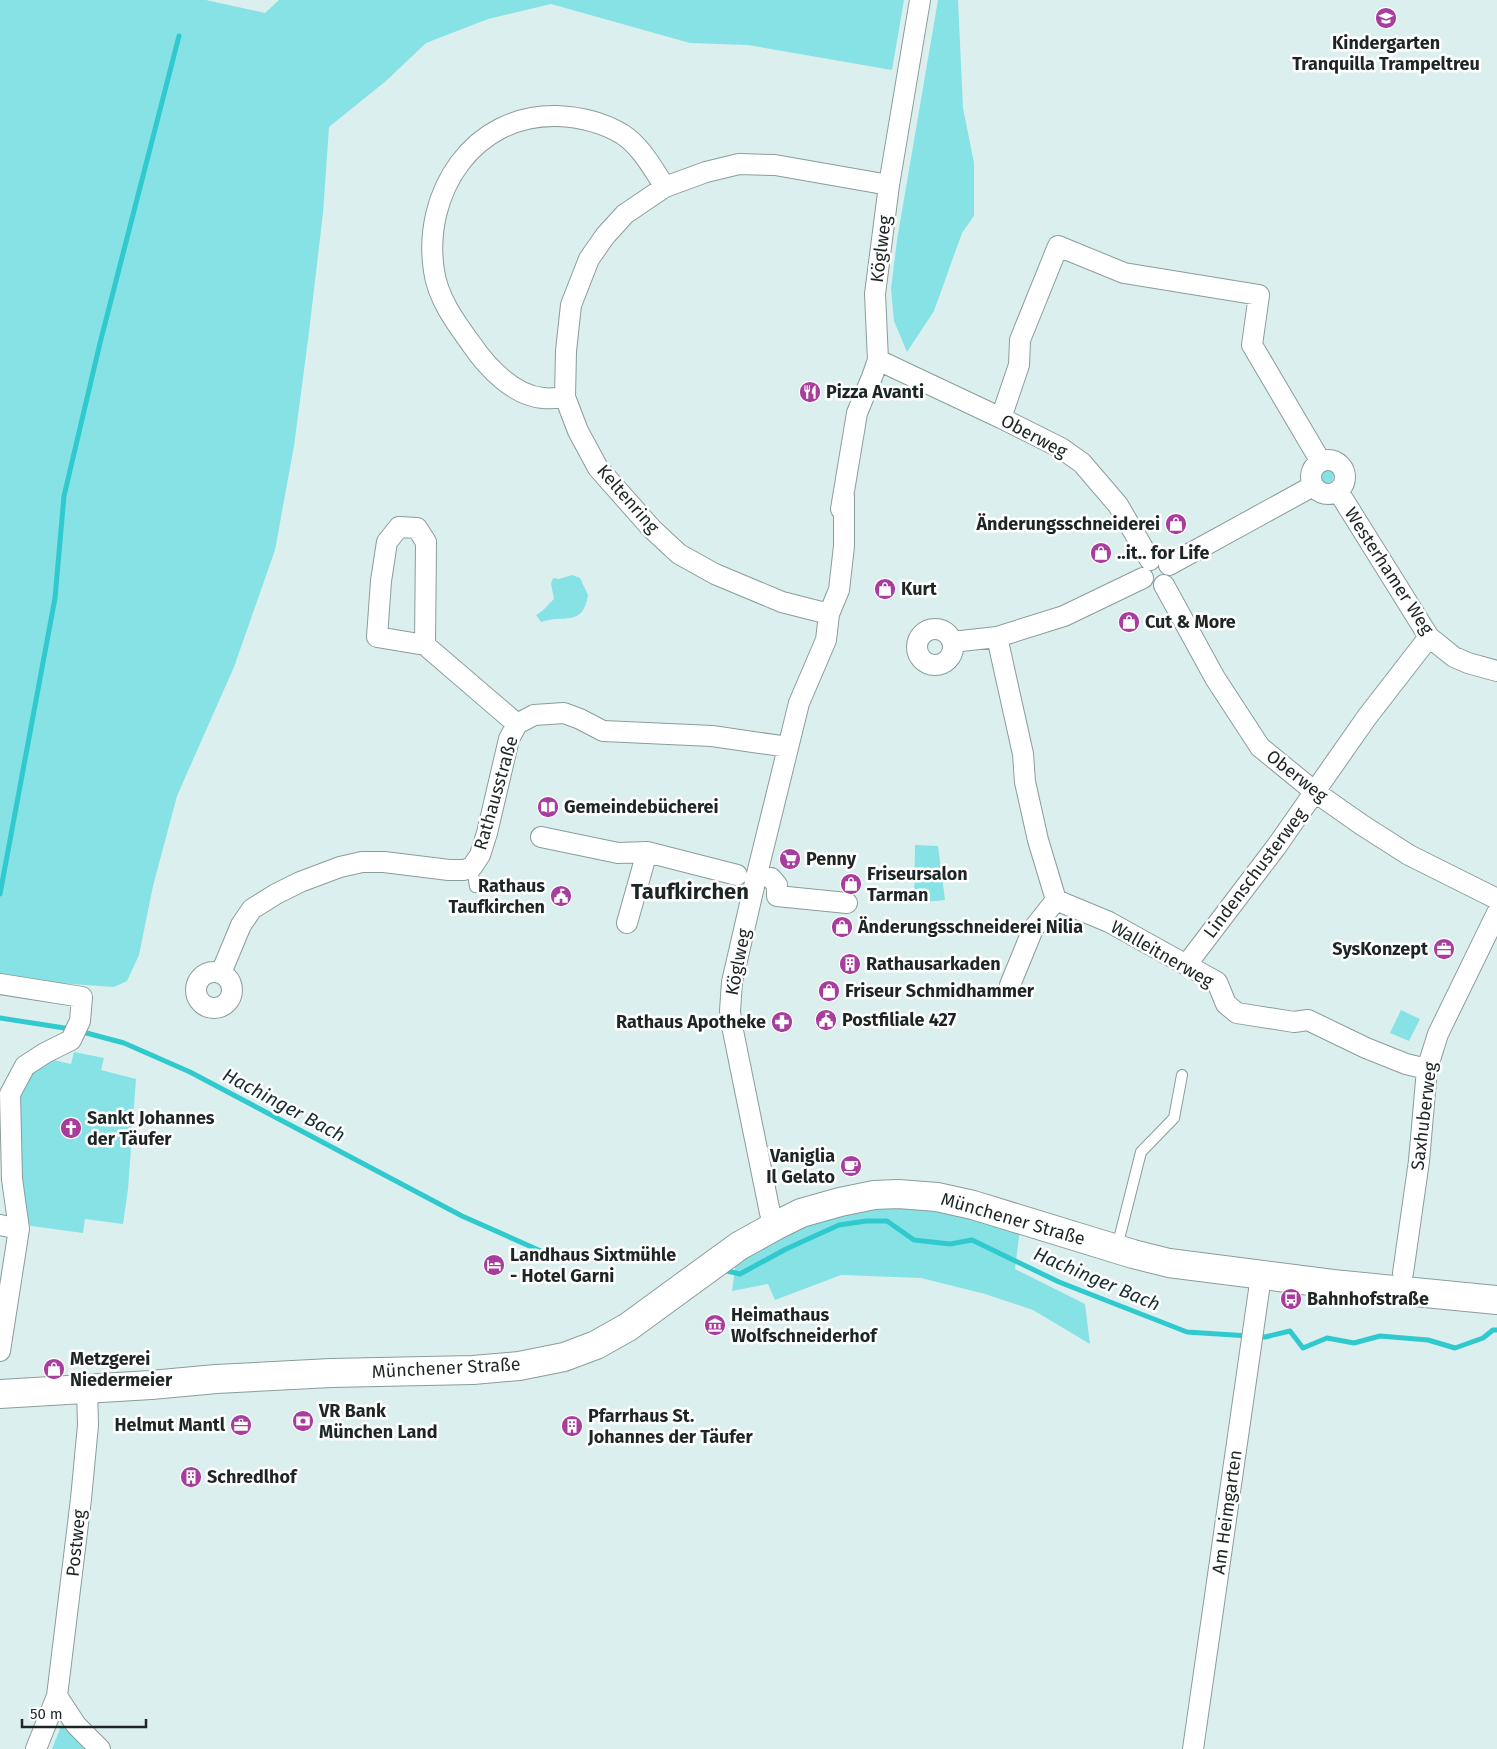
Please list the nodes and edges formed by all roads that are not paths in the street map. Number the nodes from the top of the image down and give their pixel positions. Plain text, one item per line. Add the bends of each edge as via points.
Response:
1 (920, 0) edge
2 (889, 185) junction
3 (665, 187) junction
4 (878, 360) junction
5 (565, 398) junction
6 (1001, 418) junction
7 (1321, 462) junction
8 (1314, 486) junction
9 (1338, 491) junction
10 (1154, 568) junction
11 (829, 614) junction
12 (997, 637) junction
13 (1429, 637) junction
14 (952, 642) dead end
15 (425, 645) junction
16 (1497, 671) edge
17 (517, 724) junction
18 (788, 747) junction
19 (1315, 792) junction
20 (541, 837) dead end
21 (647, 863) junction
22 (472, 867) junction
23 (737, 876) dead end
24 (771, 878) dead end
25 (475, 887) dead end
26 (1497, 899) edge
27 (1056, 900) junction
28 (847, 903) dead end
29 (1497, 913) edge
30 (627, 923) dead end
31 (1187, 964) junction
32 (221, 973) dead end
33 (0, 984) edge
34 (1010, 985) dead end
35 (1427, 1069) junction
36 (1182, 1075) dead end
37 (5, 1092) edge
38 (775, 1226) junction
39 (10, 1227) edge
40 (1116, 1249) junction
41 (1403, 1273) dead end
42 (1261, 1276) junction
43 (1497, 1300) edge
44 (0, 1351) edge
45 (87, 1389) junction
46 (0, 1394) edge
47 (57, 1696) junction
48 (36, 1749) edge
49 (100, 1749) edge
50 (1193, 1749) edge

1 - 2 street, Köglweg
2 - 3 street, Keltenring via 775,165 739,164
2 - 4 street, Köglweg via 875,294
3 - 5 street, Keltenring via 626,214 589,259 571,305
3 - 5 street via 641,151 624,135 589,120 550,116 526,119 487,136 470,150 445,188 435,216 433,236 434,272 444,302 474,348 511,385 541,398
4 - 6 street, Oberweg
4 - 11 street, Köglweg via 857,413 826,592
5 - 11 street, Keltenring via 598,468 633,509 679,554 715,574 782,602
6 - 7 street via 1019,365 1020,340 1058,246 1124,273 1259,295 1252,345
6 - 10 street, Oberweg via 1061,448 1082,463 1118,505
7 - 8 street via 1313,470
7 - 9 street, Westerhamer Weg via 1332,461 1341,466 1345,477
8 - 9 street, Westerhamer Weg via 1322,493
8 - 10 street
9 - 13 street, Westerhamer Weg
10 - 12 street via 1064,616
10 - 19 street, Oberweg via 1152,586 1164,585 1215,678 1260,747
11 - 18 street, Köglweg via 826,640 799,703
12 - 14 street
12 - 27 street via 1023,754 1027,792
13 - 16 street, Westerhamer Weg via 1468,664
13 - 19 street, Lindenschusterweg
15 - 15 street via 377,637 388,542 399,527 417,528 426,542
15 - 17 street
17 - 18 street, Rathausstraße via 534,715 564,713 603,731 712,736
17 - 22 street, Rathausstraße via 510,739 480,855
18 - 38 street, Köglweg via 734,973 730,1011
19 - 26 street, Oberweg via 1409,854
19 - 31 street, Lindenschusterweg
20 - 21 street via 618,853
21 - 23 street
21 - 30 street
22 - 25 lane
22 - 32 street, Rathausstraße via 448,870 362,862 300,882 252,909 240,925
24 - 28 street via 776,884 777,896
27 - 31 street, Walleitnerweg via 1108,922
27 - 34 street via 1033,929
29 - 35 street, Saxhuberweg via 1438,1034
31 - 35 street, Walleitnerweg via 1217,982 1226,1004 1237,1013 1294,1022 1308,1020 1374,1051
33 - 37 street via 82,997 80,1021 71,1040 25,1066
35 - 41 street, Saxhuberweg via 1419,1161
36 - 40 lane via 1174,1118 1141,1152
37 - 39 street via 12,1179
38 - 40 main road, Münchener Straße via 800,1213 840,1202 898,1194 937,1197 973,1205
38 - 45 main road, Münchener Straße via 739,1246 628,1327 596,1346 564,1357 473,1370 216,1379
39 - 44 street
40 - 42 main road, Münchener Straße via 1169,1263
42 - 43 main road, Münchener Straße
42 - 50 street, Am Heimgarten
45 - 46 main road, Münchener Straße
45 - 47 street, Postweg via 88,1425 81,1499
47 - 48 street, Postweg
47 - 49 street via 76,1725

